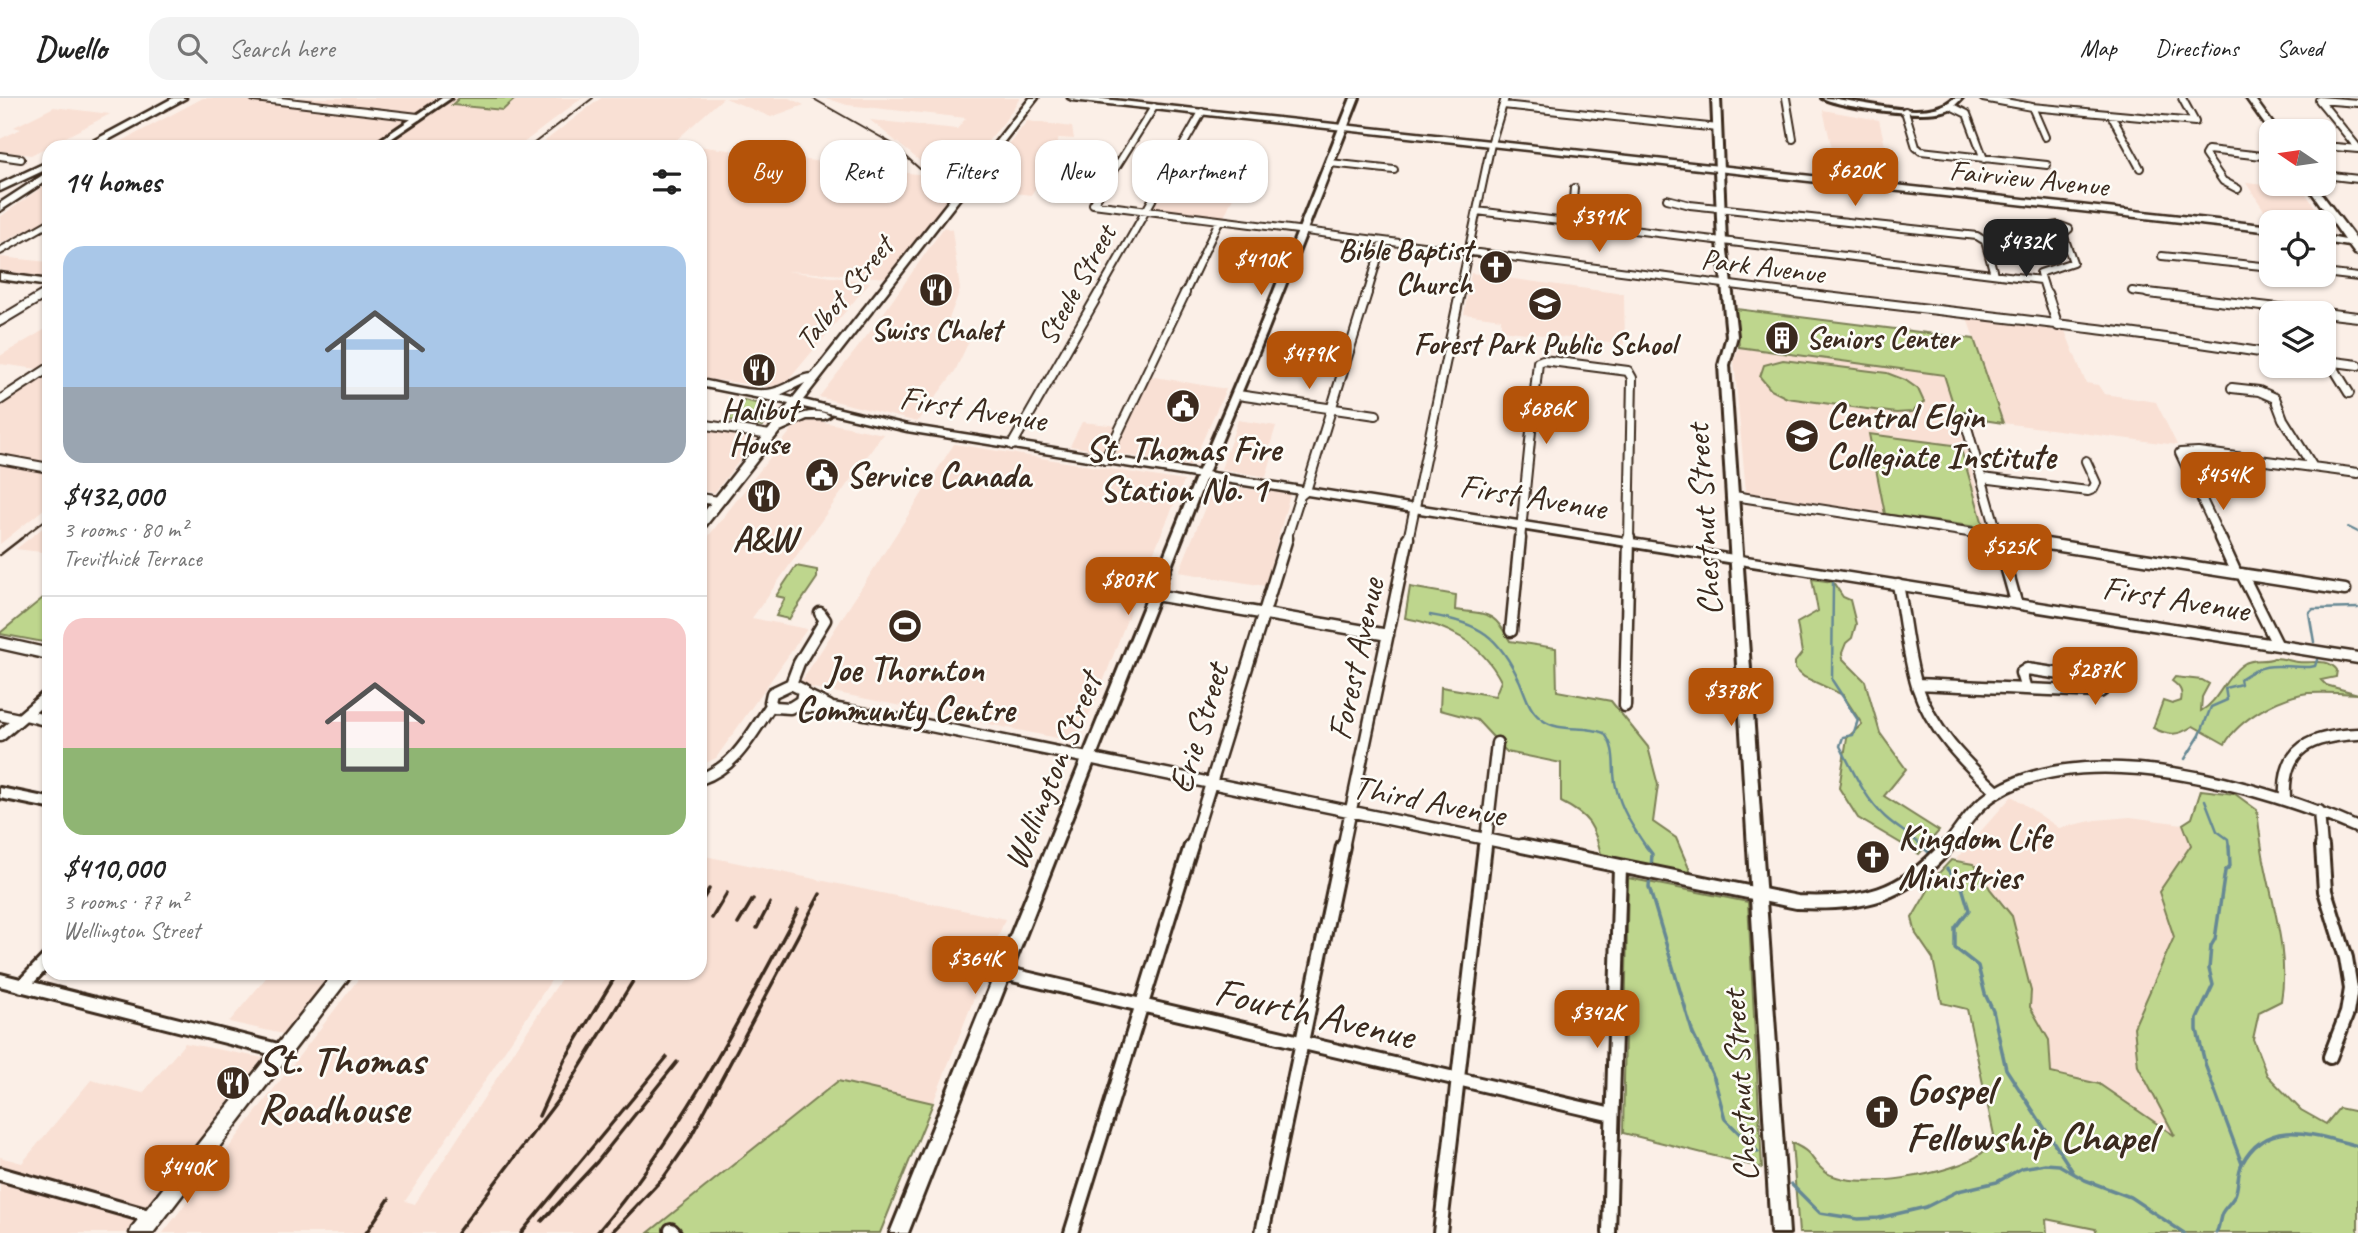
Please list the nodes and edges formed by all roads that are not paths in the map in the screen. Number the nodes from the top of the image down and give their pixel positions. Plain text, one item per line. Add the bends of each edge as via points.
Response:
1 (181, 98) edge
2 (254, 98) edge
3 (447, 98) edge
4 (1034, 98) edge
5 (1072, 98) edge
6 (1355, 98) edge
7 (1716, 98) edge
8 (1786, 98) edge
9 (1826, 98) edge
10 (1958, 98) edge
11 (1983, 98) edge
12 (2182, 98) edge
13 (2250, 98) edge
14 (1504, 102) edge
15 (2358, 103) edge
16 (1951, 106) junction
17 (1154, 107) junction
18 (2032, 107) junction
19 (1905, 111) junction
20 (1202, 112) junction
21 (2112, 115) junction
22 (418, 117) junction
23 (2265, 119) edge
24 (1343, 127) junction
25 (1717, 128) junction
26 (2045, 137) dead end
27 (1793, 139) dead end
28 (100, 140) edge
29 (384, 140) edge
30 (1491, 144) junction
31 (2336, 147) edge
32 (2358, 148) edge
33 (0, 156) edge
34 (2259, 156) edge
35 (21, 159) dead end
36 (1984, 159) junction
37 (1330, 163) junction
38 (2048, 165) dead end
39 (2140, 168) dead end
40 (42, 169) edge
41 (1394, 170) dead end
42 (1720, 170) junction
43 (2336, 177) edge
44 (42, 179) edge
45 (2358, 179) edge
46 (1574, 188) dead end
47 (2238, 189) dead end
48 (0, 191) edge
49 (1667, 199) dead end
50 (0, 208) edge
51 (1720, 208) junction
52 (1144, 212) junction
53 (1477, 212) junction
54 (1220, 221) junction
55 (2336, 221) edge
56 (1571, 223) junction
57 (42, 227) edge
58 (2259, 228) edge
59 (1304, 232) junction
60 (2063, 234) dead end
61 (1383, 242) junction
62 (1722, 242) junction
63 (2336, 242) edge
64 (2356, 247) edge
65 (0, 251) edge
66 (1468, 252) junction
67 (2162, 256) dead end
68 (2259, 266) edge
69 (1994, 274) junction
70 (2336, 274) edge
71 (0, 276) edge
72 (2358, 277) edge
73 (2041, 280) junction
74 (1726, 284) junction
75 (42, 288) edge
76 (2132, 290) dead end
77 (42, 292) edge
78 (2358, 317) edge
79 (2, 318) edge
80 (2058, 326) junction
81 (2259, 352) edge
82 (2336, 362) edge
83 (2358, 365) edge
84 (819, 371) junction
85 (42, 373) edge
86 (2336, 374) edge
87 (707, 384) edge
88 (2232, 388) dead end
89 (757, 393) junction
90 (2349, 393) dead end
91 (1238, 395) junction
92 (0, 400) edge
93 (793, 402) junction
94 (1332, 408) junction
95 (1376, 415) dead end
96 (847, 416) junction
97 (1964, 417) dead end
98 (707, 425) edge
99 (772, 433) junction
100 (1012, 445) junction
101 (0, 459) edge
102 (1105, 460) junction
103 (2086, 461) dead end
104 (42, 467) edge
105 (2313, 467) junction
106 (2358, 473) edge
107 (1202, 475) junction
108 (1982, 478) junction
109 (1306, 491) junction
110 (1734, 496) junction
111 (707, 499) edge
112 (719, 501) junction
113 (1415, 508) junction
114 (707, 516) edge
115 (1524, 525) junction
116 (1998, 537) junction
117 (1629, 541) junction
118 (1737, 559) junction
119 (2239, 574) junction
120 (1899, 585) junction
121 (2345, 590) dead end
122 (1155, 595) junction
123 (2016, 602) junction
124 (820, 613) dead end
125 (1263, 614) junction
126 (1511, 631) dead end
127 (1388, 635) junction
128 (0, 643) edge
129 (2277, 644) junction
130 (42, 652) edge
131 (2358, 658) edge
132 (791, 684) junction
133 (1917, 684) junction
134 (2026, 689) junction
135 (804, 694) junction
136 (42, 700) edge
137 (794, 706) junction
138 (1625, 706) dead end
139 (777, 707) junction
140 (832, 708) junction
141 (0, 715) edge
142 (22, 717) junction
143 (42, 720) edge
144 (2358, 734) edge
145 (0, 736) edge
146 (1497, 743) dead end
147 (1089, 759) junction
148 (707, 777) edge
149 (1210, 784) junction
150 (1997, 792) junction
151 (0, 793) edge
152 (2285, 797) junction
153 (42, 802) edge
154 (2319, 811) junction
155 (1352, 813) junction
156 (2358, 828) edge
157 (1486, 840) junction
158 (1620, 867) junction
159 (1758, 895) junction
160 (2352, 959) edge
161 (42, 965) edge
162 (1004, 973) junction
163 (0, 980) edge
164 (339, 980) edge
165 (22, 986) junction
166 (1142, 1005) junction
167 (1302, 1043) junction
168 (282, 1052) junction
169 (2329, 1057) dead end
170 (1458, 1080) junction
171 (1612, 1115) junction
172 (0, 1174) edge
173 (146, 1225) edge
174 (899, 1233) edge
175 (1071, 1233) edge
176 (1262, 1233) edge
177 (1440, 1233) edge
178 (1609, 1233) edge
179 (1780, 1233) edge

1 - 28 highway
2 - 22 street
3 - 22 street
4 - 84 main road, Talbot Street
5 - 17 main road, Fairview Avenue
6 - 24 street, Wellington Street
7 - 25 street, Chestnut Street
8 - 27 street
9 - 19 street
10 - 16 street
11 - 18 street
12 - 21 street via 2195,122
13 - 23 main road
14 - 25 street
14 - 30 street, Forest Avenue
15 - 32 street via 2319,100
16 - 19 street
16 - 36 street via 1967,114
17 - 20 main road, Fairview Avenue
17 - 52 street, Park Avenue via 1093,204
18 - 21 street
18 - 26 street
19 - 36 street via 1921,151
20 - 24 main road, Fairview Avenue
20 - 52 street, Steele Street
21 - 39 street
22 - 29 street
24 - 30 main road, Fairview Avenue
24 - 37 street, Wellington Street
25 - 42 street, Chestnut Street
30 - 42 main road, Fairview Avenue
30 - 53 street, Forest Avenue
31 - 32 street
33 - 35 street
34 - 47 street via 2208,150 2205,155 2223,181
36 - 38 street
37 - 41 street
37 - 59 street, Wellington Street
40 - 48 highway
42 - 51 street, Chestnut Street
42 - 58 main road, Fairview Avenue
43 - 45 street
44 - 50 highway
46 - 56 street
49 - 51 street
51 - 62 street, Chestnut Street
51 - 69 street via 1977,236 1985,241
52 - 54 street, Park Avenue
52 - 100 street, Steele Street
53 - 56 street
53 - 66 street, Forest Avenue
54 - 59 street, Park Avenue
54 - 102 street
55 - 64 main road
56 - 62 street
57 - 65 street
59 - 61 street, Park Avenue
59 - 91 street, Wellington Street
60 - 73 street via 2073,262 2041,271
61 - 66 street, Park Avenue
61 - 94 street, Erie Street
62 - 69 street
62 - 74 street, Chestnut Street
63 - 64 main road
66 - 74 street, Park Avenue
66 - 113 street, Forest Avenue
67 - 68 street
69 - 73 street
70 - 72 street
71 - 75 main road
73 - 80 street
74 - 80 street, Park Avenue
74 - 110 street, Chestnut Street via 1732,336 1724,360
76 - 78 street
77 - 79 street
80 - 81 street, Park Avenue via 2163,335
82 - 83 street
84 - 89 main road via 778,392
84 - 93 main road, Talbot Street
85 - 92 street
86 - 90 street
87 - 89 main road, First Avenue
88 - 105 street via 2275,398
89 - 93 main road, First Avenue
91 - 94 street
91 - 107 street, Wellington Street
93 - 96 main road, First Avenue
93 - 99 main road, Talbot Street
94 - 95 street
94 - 109 street, Erie Street
96 - 99 main road via 806,415
96 - 100 main road, First Avenue
97 - 108 street
98 - 99 street
99 - 112 main road, Talbot Street
100 - 102 main road, First Avenue
101 - 104 street
102 - 107 main road, First Avenue
103 - 108 street via 2096,483 2088,491
105 - 106 street
105 - 119 street via 2184,452 2180,456
107 - 109 main road, First Avenue
107 - 122 street, Wellington Street
108 - 116 street
109 - 113 main road, First Avenue
109 - 125 street, Erie Street via 1300,496
110 - 116 street
110 - 118 street, Chestnut Street
111 - 112 street
112 - 114 main road, Talbot Street
113 - 115 main road, First Avenue
113 - 127 street, Forest Avenue
115 - 117 main road, First Avenue
115 - 117 street via 1540,360 1630,372
115 - 126 street
116 - 119 street
116 - 123 street
117 - 118 main road, First Avenue
117 - 138 street
118 - 120 main road, First Avenue
118 - 159 street, Chestnut Street
119 - 121 street
119 - 129 street
120 - 123 main road, First Avenue
120 - 133 street
122 - 125 street
122 - 147 street, Wellington Street
123 - 129 main road, First Avenue
124 - 132 street via 825,620
125 - 127 street
125 - 149 street, Erie Street
127 - 155 street, Forest Avenue
128 - 130 street
129 - 131 main road, First Avenue
132 - 135 street
132 - 139 street via 772,693
133 - 134 street
133 - 150 street via 1943,736
134 - 134 street via 2101,692 2107,687 2095,680 2027,669 2021,673
135 - 137 street
135 - 140 street
136 - 142 street
137 - 139 street
137 - 140 street
139 - 148 street via 757,725 733,762
140 - 147 street, Third Avenue
141 - 142 street
142 - 143 street
142 - 145 street
144 - 152 street via 2324,738 2299,748 2287,765
146 - 157 street
147 - 149 street, Third Avenue
147 - 162 street, Wellington Street
149 - 155 street, Third Avenue
149 - 166 street, Erie Street
150 - 152 street, Third Avenue via 2048,772 2108,768 2152,771
150 - 159 street, Third Avenue via 1973,812 1926,872 1892,891 1832,903
151 - 153 street
152 - 154 street, Third Avenue
154 - 156 street, Third Avenue
154 - 160 street via 2325,891
155 - 157 street, Third Avenue
155 - 167 street, Forest Avenue
157 - 158 street, Third Avenue
157 - 170 street
158 - 159 street, Third Avenue
158 - 171 street
159 - 179 street, Chestnut Street
160 - 169 street via 2350,1002
161 - 165 street
162 - 166 street, Fourth Avenue
162 - 174 street, Wellington Street
163 - 165 street
164 - 168 main road
165 - 168 street
166 - 167 street, Fourth Avenue
166 - 175 street, Erie Street
167 - 170 street, Fourth Avenue
167 - 176 street, Forest Avenue
168 - 173 main road
170 - 171 street, Fourth Avenue
170 - 177 street
171 - 178 street
172 - 173 street

